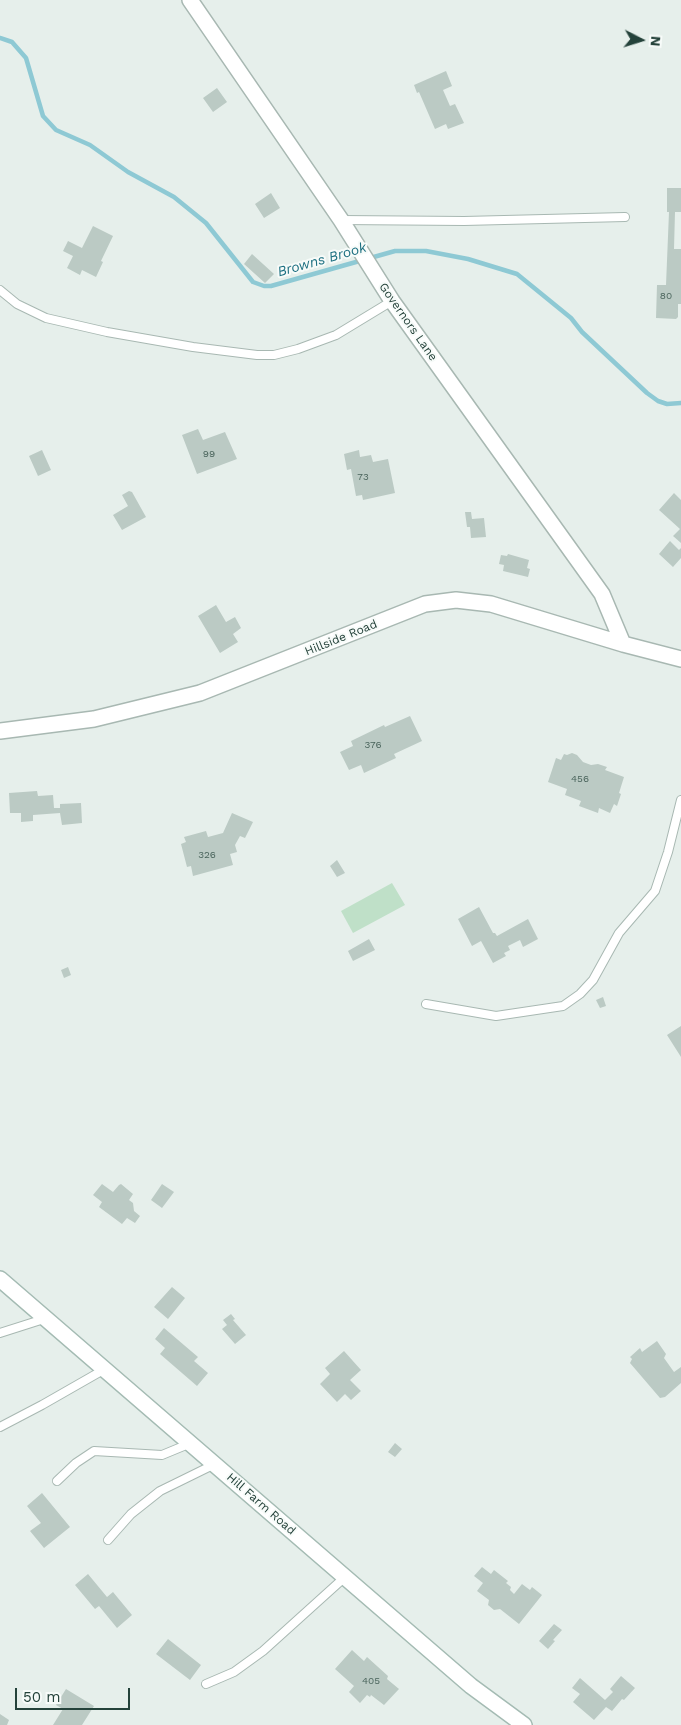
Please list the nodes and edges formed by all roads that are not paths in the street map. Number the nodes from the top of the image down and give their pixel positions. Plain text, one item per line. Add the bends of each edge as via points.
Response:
1 (190, 0) edge
2 (625, 216) dead end
3 (341, 220) junction
4 (0, 290) edge
5 (392, 301) junction
6 (623, 644) junction
7 (681, 659) edge
8 (0, 731) edge
9 (681, 800) edge
10 (426, 1004) dead end
11 (0, 1278) edge
12 (47, 1318) junction
13 (0, 1333) edge
14 (105, 1369) junction
15 (0, 1427) edge
16 (191, 1443) junction
17 (215, 1464) junction
18 (57, 1482) dead end
19 (108, 1540) dead end
20 (345, 1577) junction
21 (206, 1684) dead end
22 (524, 1725) edge

1 - 3 street, Governors Lane
2 - 3 lane via 464,221
3 - 5 street, Governors Lane
4 - 5 lane via 17,304 46,318 107,332 257,355 298,349 336,335
5 - 6 street, Governors Lane via 602,594
6 - 7 street, Hillside Road
6 - 8 street, Hillside Road via 491,604 456,600 425,604 200,693 94,719
9 - 10 lane via 655,891 619,933 593,980 580,994 563,1006 496,1016
11 - 12 street, Hill Farm Road
12 - 13 lane
12 - 14 street, Hill Farm Road
14 - 15 lane
14 - 16 street, Hill Farm Road
16 - 17 street, Hill Farm Road
16 - 18 lane via 162,1455 94,1451
17 - 19 lane via 160,1491 131,1514
17 - 20 street, Hill Farm Road
20 - 21 lane via 263,1651 234,1672
20 - 22 street, Hill Farm Road via 471,1686

